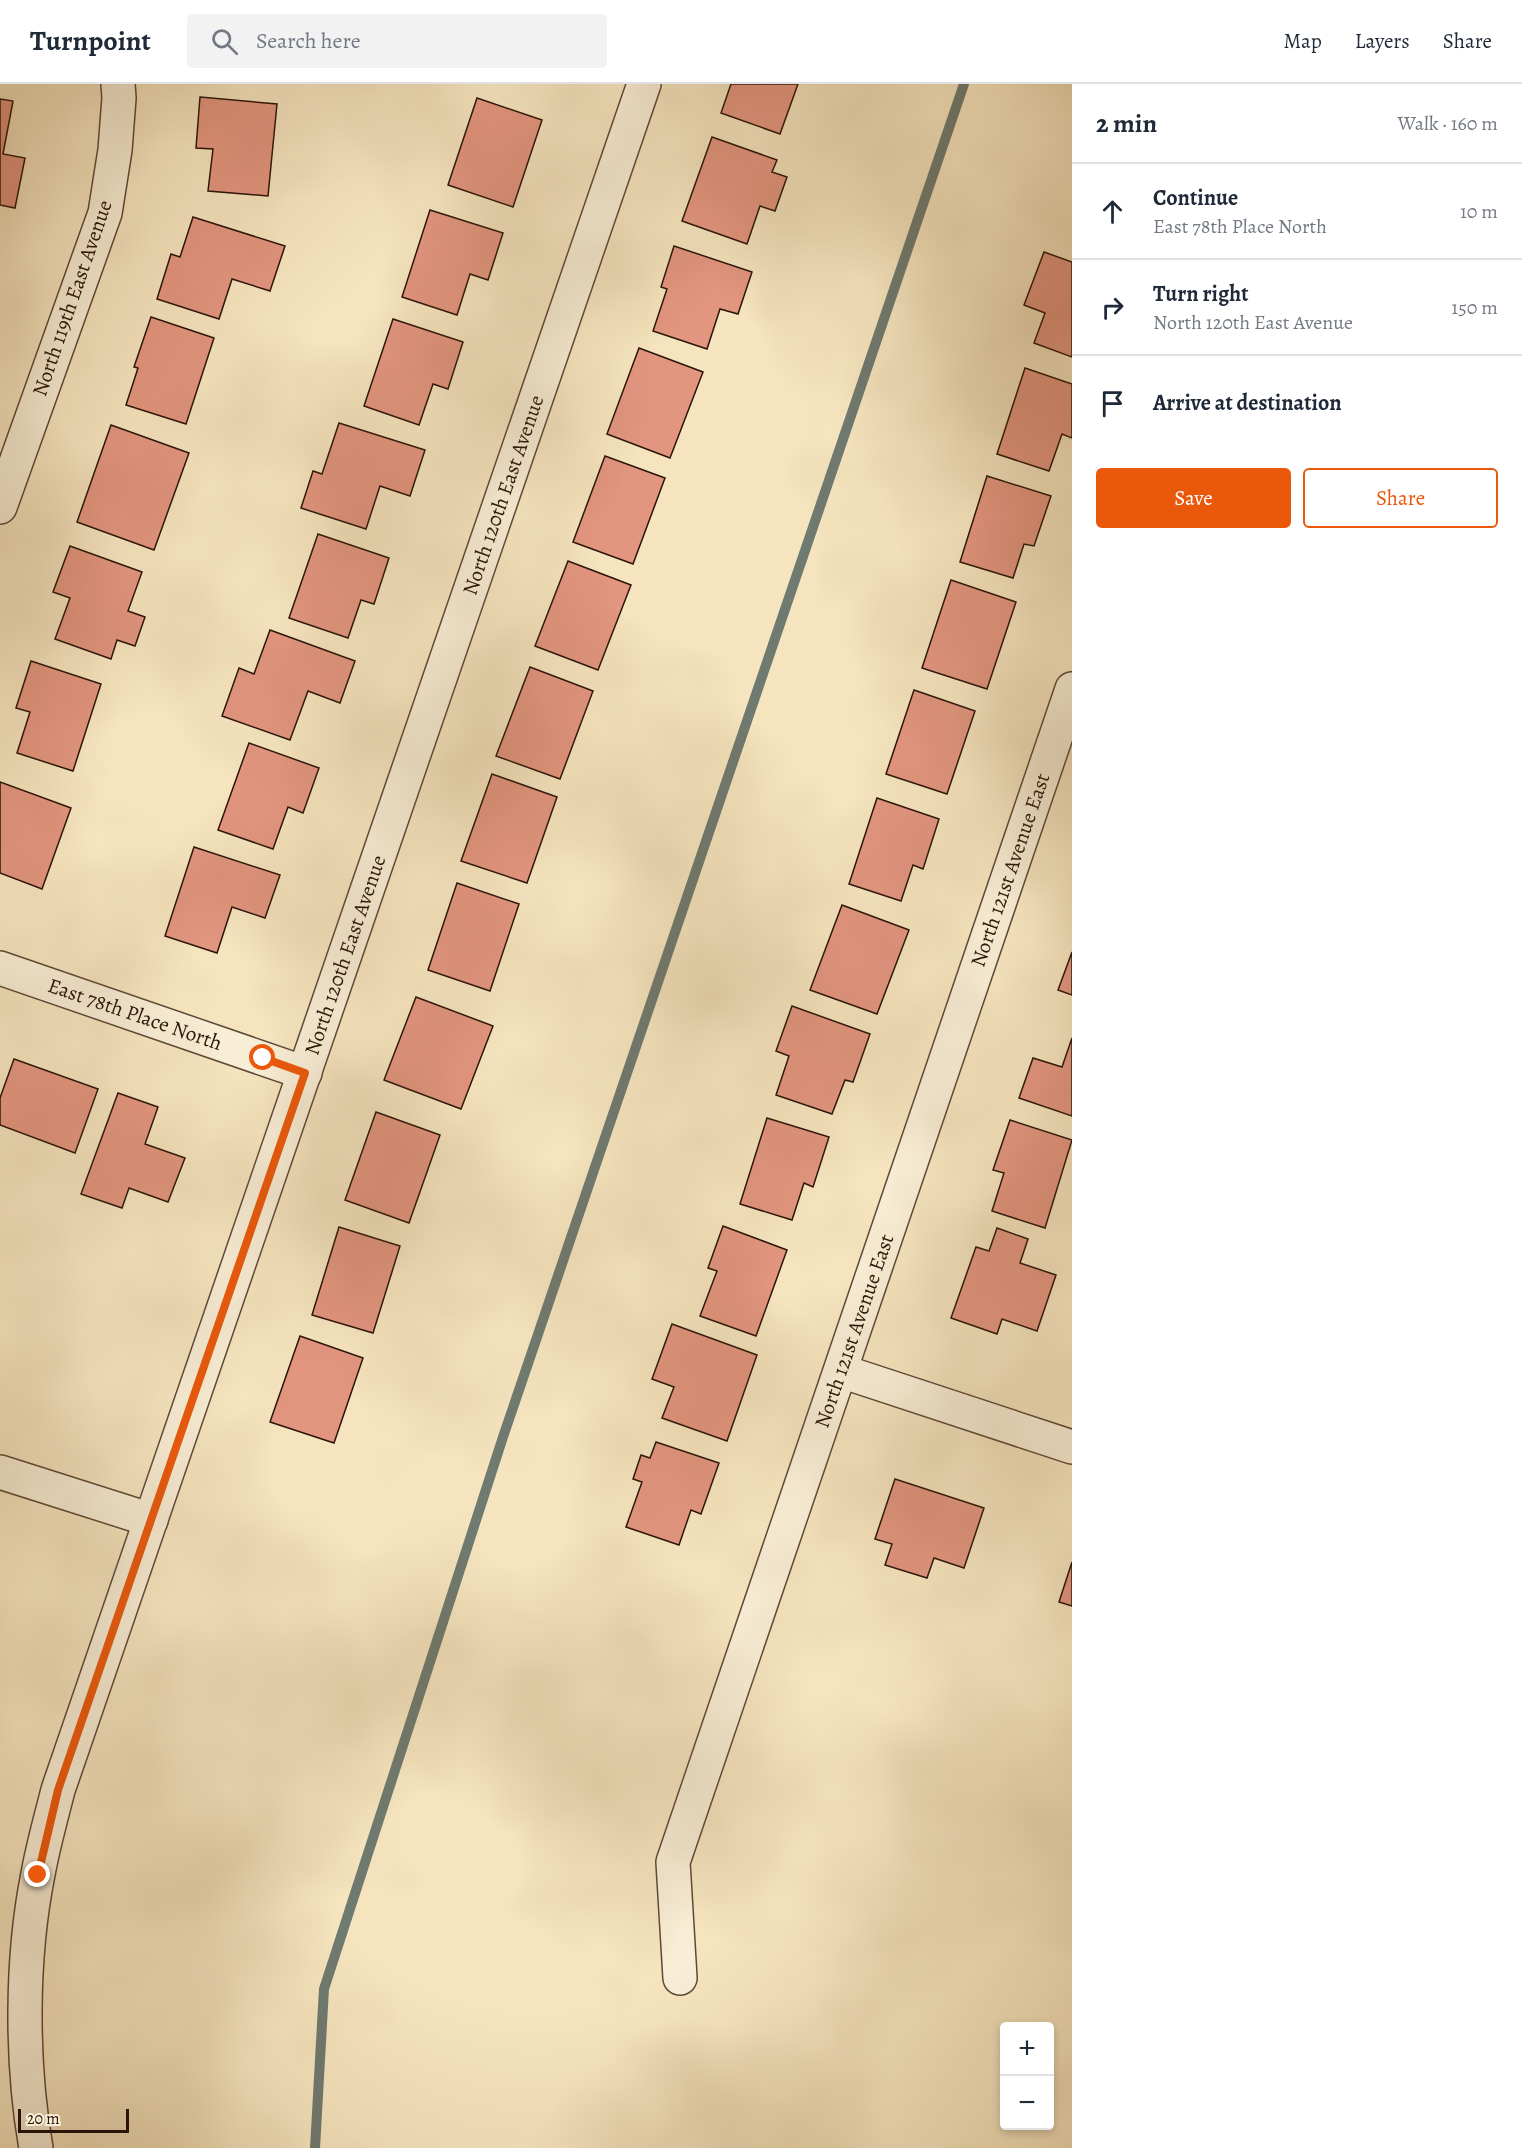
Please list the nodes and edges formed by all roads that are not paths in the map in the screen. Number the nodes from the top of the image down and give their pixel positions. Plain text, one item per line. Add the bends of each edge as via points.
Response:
1 (118, 84) edge
2 (644, 84) edge
3 (3, 486) edge
4 (1072, 689) edge
5 (0, 968) edge
6 (305, 1073) junction
7 (841, 1371) junction
8 (1072, 1447) edge
9 (0, 1472) edge
10 (151, 1521) junction
11 (681, 1978) dead end
12 (36, 2148) edge

1 - 3 street, North 119th East Avenue via 116,150 105,213
2 - 6 street, North 120th East Avenue
4 - 7 street, North 121st Avenue East
5 - 6 street, East 78th Place North
6 - 10 street, North 120th East Avenue
7 - 8 street
7 - 11 street, North 121st Avenue East via 673,1862
9 - 10 street
10 - 12 street, North 120th East Avenue via 58,1790 38,1875 28,1938 26,2002 27,2074

